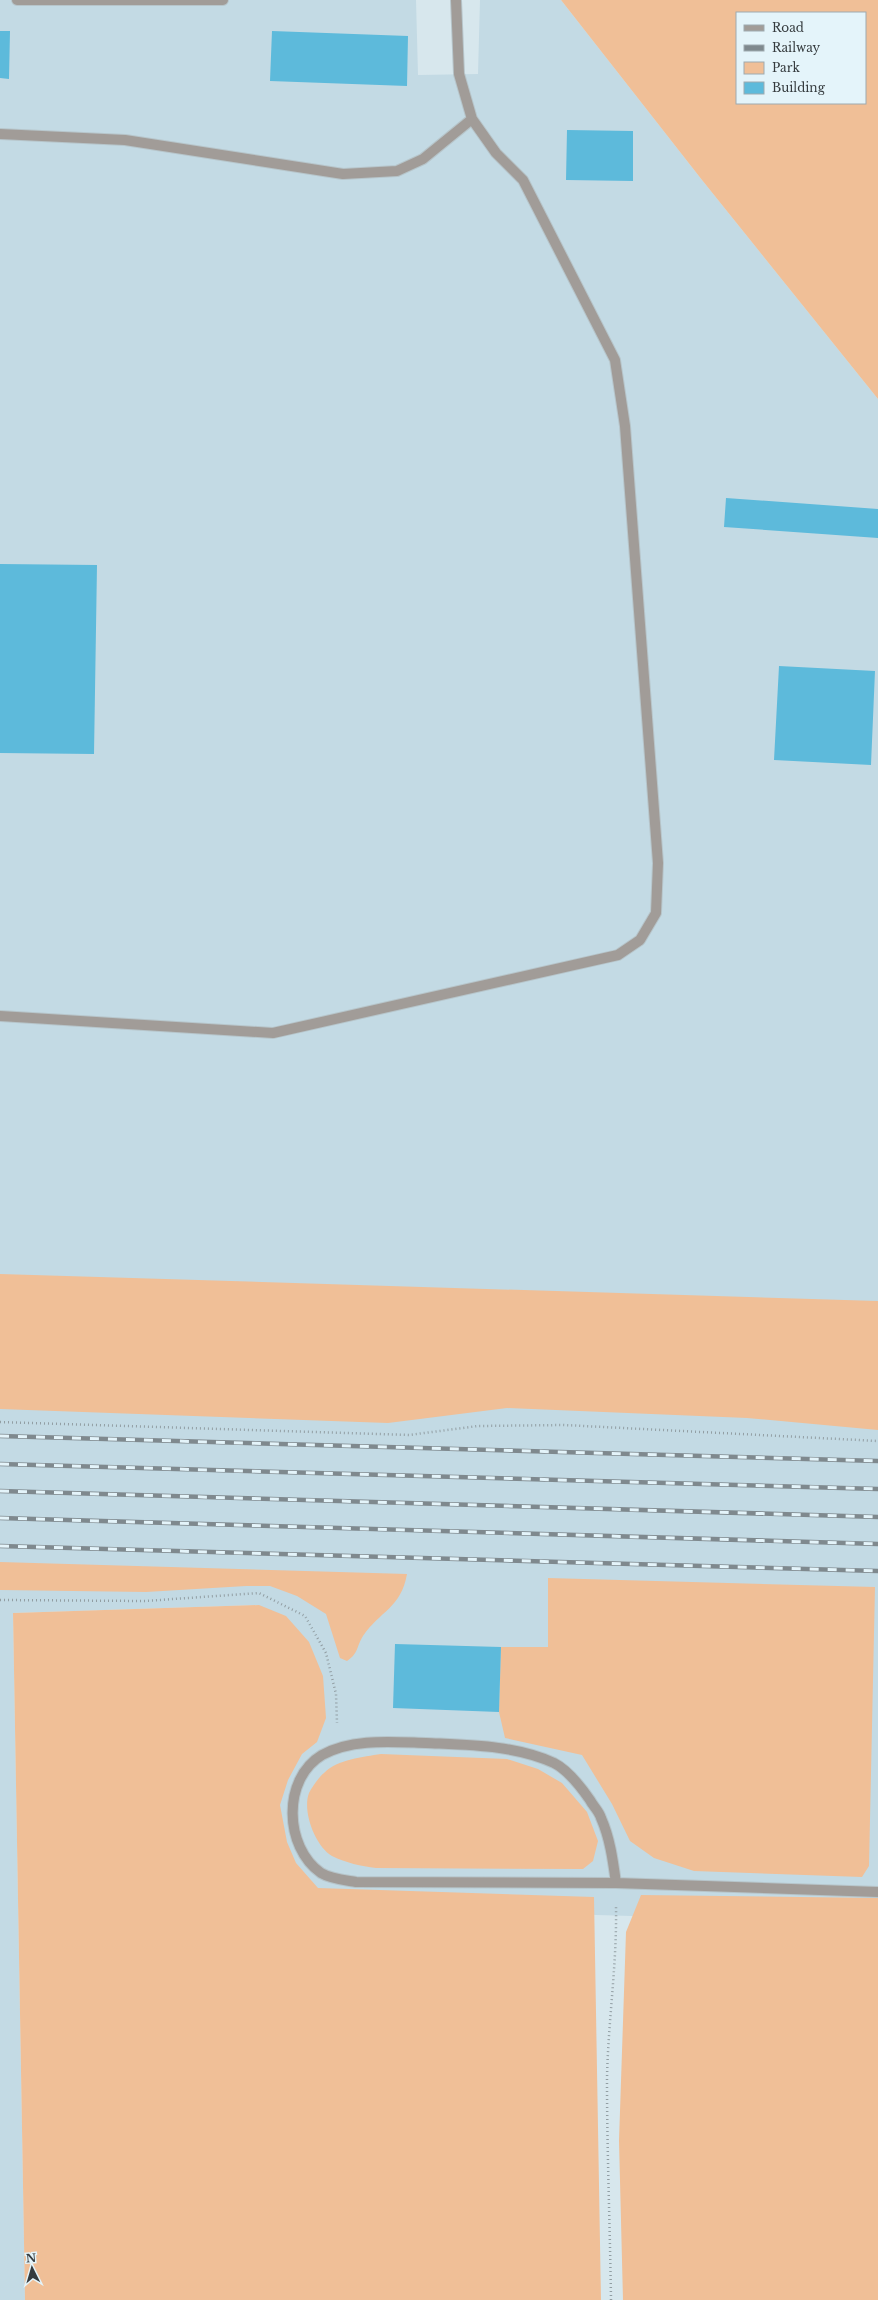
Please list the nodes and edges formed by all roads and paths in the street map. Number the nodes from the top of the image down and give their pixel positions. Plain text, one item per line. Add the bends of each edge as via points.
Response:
1 (17, 0) edge
2 (223, 0) edge
3 (456, 0) edge
4 (472, 120) junction
5 (0, 134) edge
6 (0, 1016) edge
7 (0, 1422) edge
8 (878, 1441) edge
9 (0, 1600) edge
10 (337, 1748) junction
11 (616, 1883) junction
12 (878, 1892) edge
13 (611, 2300) edge

1 - 2 lane
3 - 4 lane via 459,74
4 - 5 lane via 423,159 397,171 343,174 125,140
4 - 6 lane via 496,153 523,180 615,360 625,426 658,863 656,913 640,940 618,955 273,1033
7 - 8 path via 409,1435 478,1426 564,1425
9 - 10 path via 145,1602 259,1593 305,1616 326,1653 336,1694
10 - 11 lane via 379,1743 481,1746 522,1752 555,1764 582,1788 601,1817 611,1850
10 - 11 lane via 320,1756 305,1771 296,1786 292,1804 298,1841 306,1860 321,1873 356,1882
11 - 12 lane
11 - 13 path via 616,1938 607,2079

